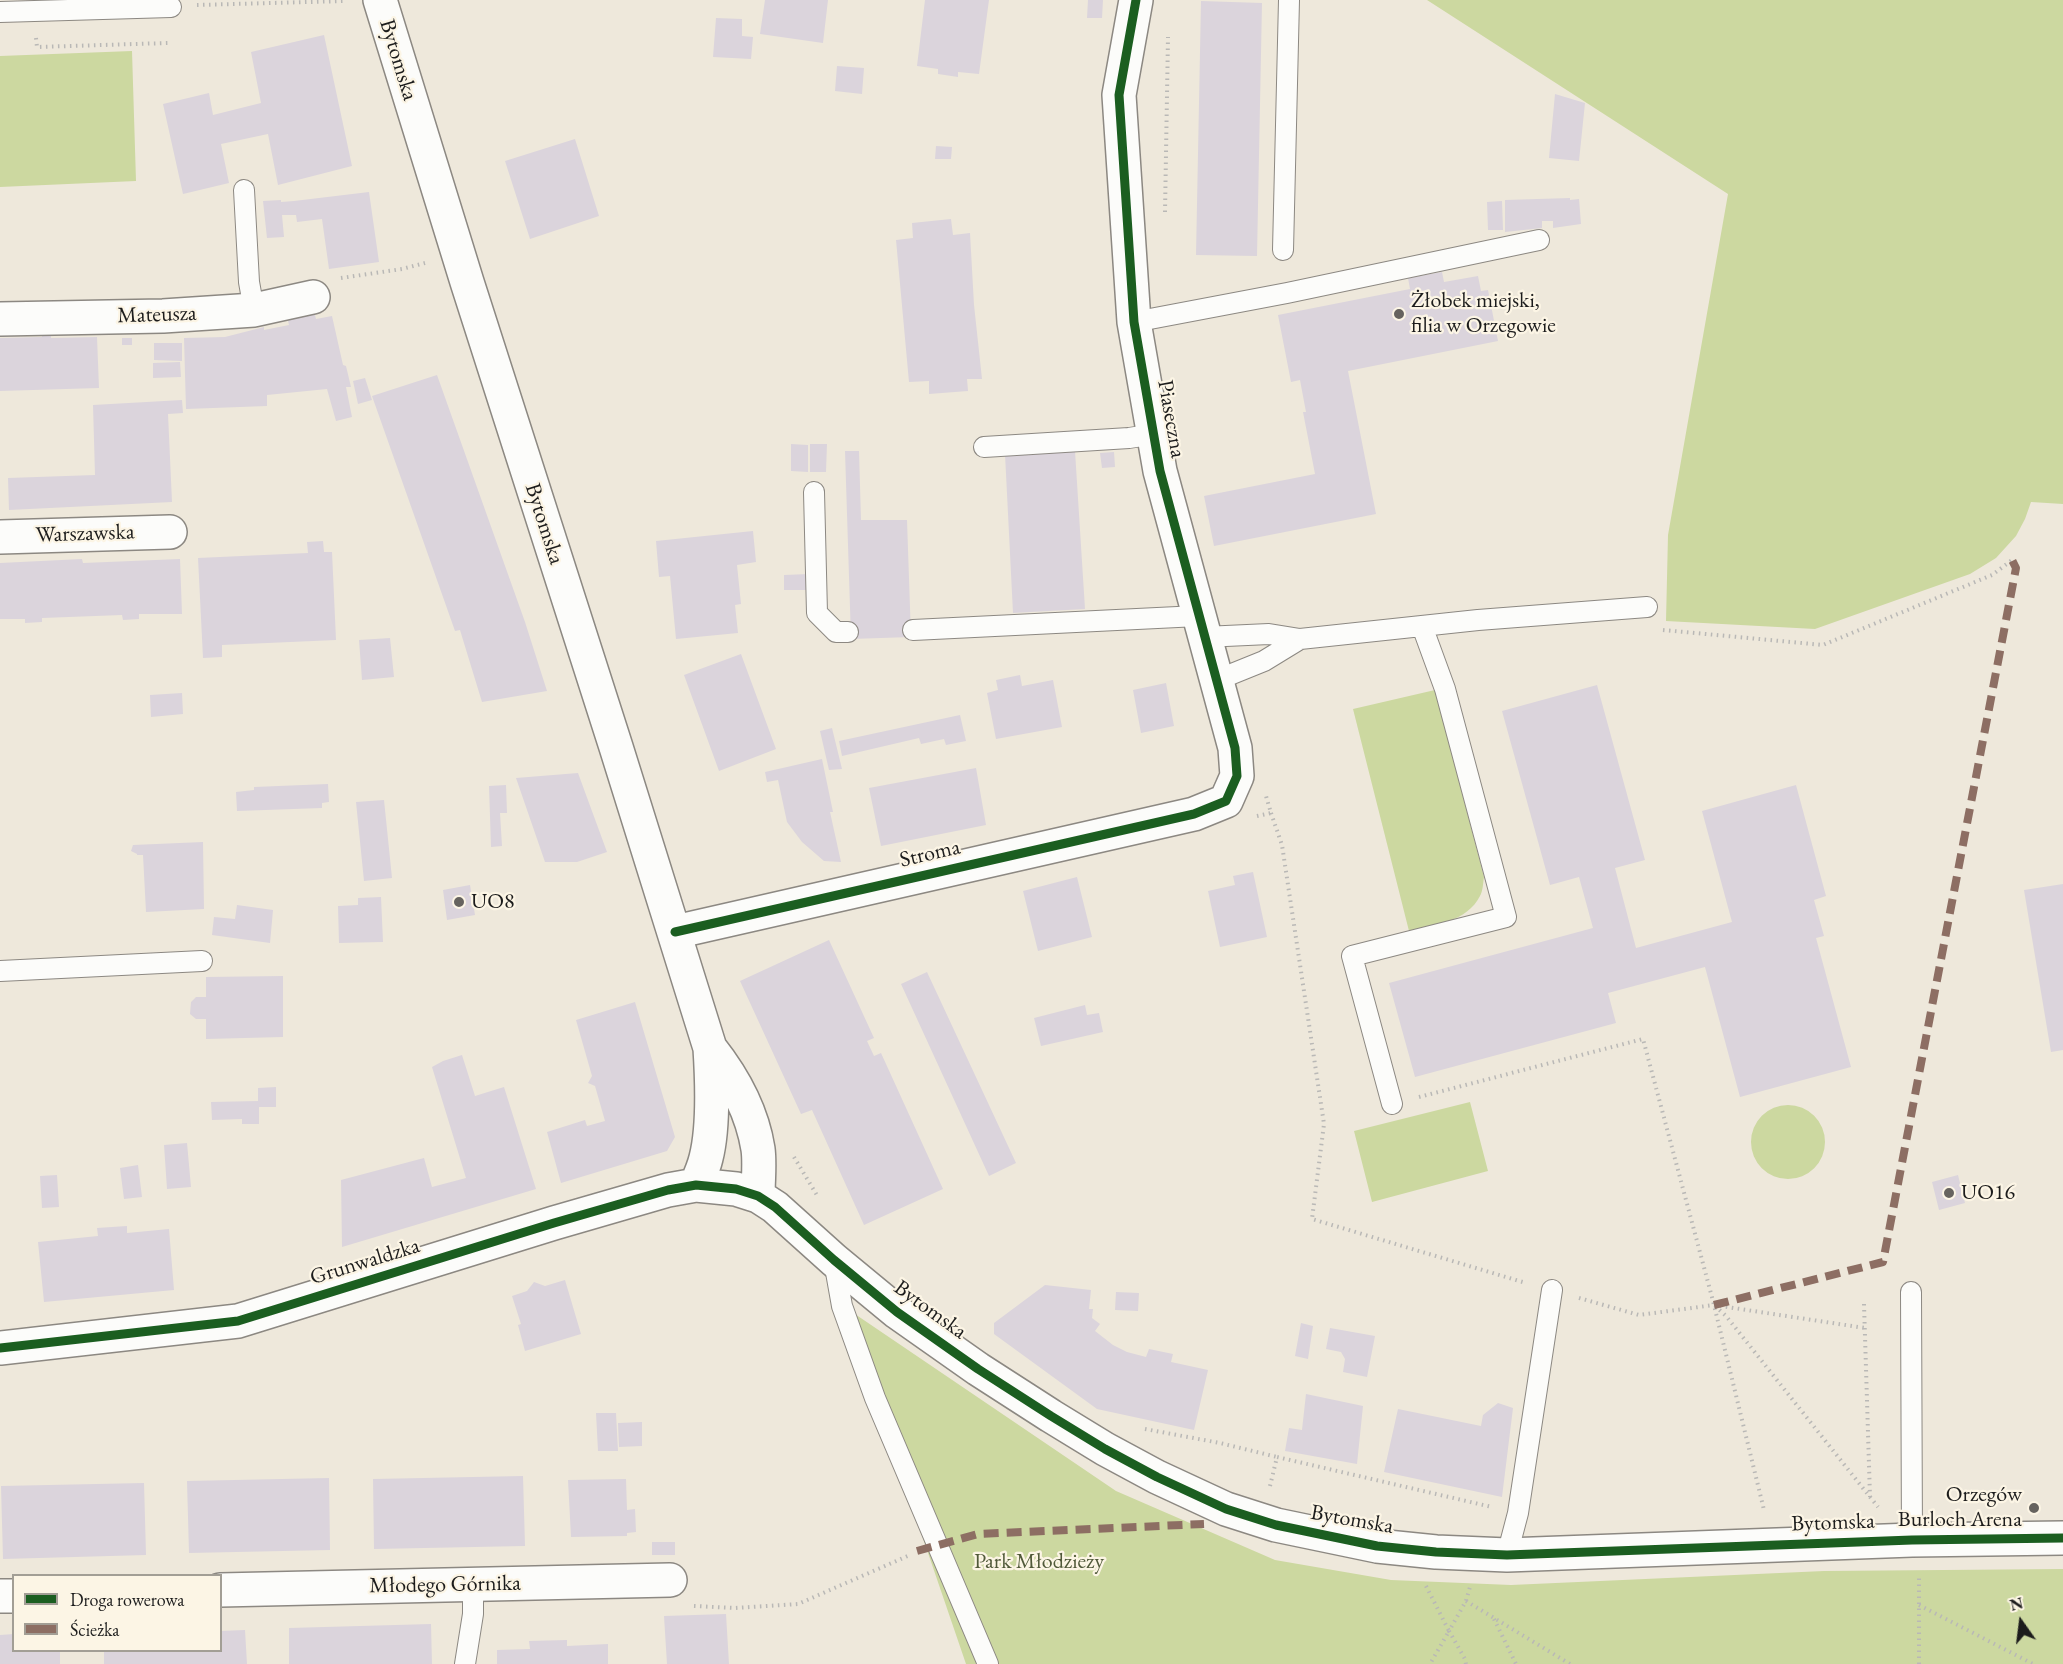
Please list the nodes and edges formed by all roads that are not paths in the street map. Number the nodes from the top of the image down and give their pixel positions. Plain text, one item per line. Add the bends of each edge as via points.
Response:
1 (380, 0) edge
2 (1136, 0) edge
3 (1289, 0) edge
4 (150, 4) edge
5 (171, 7) dead end
6 (0, 12) edge
7 (244, 190) dead end
8 (1539, 240) dead end
9 (1283, 250) dead end
10 (313, 297) dead end
11 (254, 310) junction
12 (0, 320) edge
13 (1134, 322) junction
14 (1155, 434) junction
15 (984, 447) dead end
16 (814, 492) dead end
17 (170, 532) dead end
18 (0, 537) edge
19 (1647, 608) dead end
20 (1201, 626) junction
21 (1422, 626) junction
22 (913, 630) dead end
23 (848, 632) dead end
24 (1300, 639) junction
25 (1217, 680) junction
26 (1194, 814) joint
27 (675, 932) junction
28 (202, 962) dead end
29 (0, 971) edge
30 (710, 1048) junction
31 (1392, 1104) road end
32 (696, 1185) junction
33 (747, 1192) junction
34 (834, 1260) junction
35 (1552, 1290) road end
36 (1911, 1292) dead end
37 (0, 1348) edge
38 (2063, 1538) edge
39 (1912, 1540) junction
40 (1507, 1555) junction
41 (670, 1580) dead end
42 (473, 1585) junction
43 (222, 1590) edge
44 (465, 1664) edge
45 (987, 1664) edge

1 - 27 street, Bytomska
2 - 13 street, Piaseczna via 1119,95
3 - 9 lane
4 - 5 lane
4 - 6 lane
7 - 11 lane
8 - 13 lane
10 - 11 street, Mateusza
11 - 12 street, Mateusza
13 - 14 street, Piaseczna
14 - 15 lane
14 - 20 street, Piaseczna via 1160,471
16 - 23 lane via 817,613 836,632
17 - 18 street, Warszawska
19 - 21 lane
20 - 22 lane
20 - 24 lane
20 - 25 street, Piaseczna
21 - 24 lane
21 - 31 lane via 1445,689 1506,917 1352,956
24 - 25 lane via 1264,661
25 - 26 street, Piaseczna via 1236,748 1237,776 1226,801
26 - 27 street, Stroma
27 - 30 street, Bytomska
28 - 29 lane
30 - 32 street, Bytomska via 709,1143
30 - 33 street, Bytomska via 728,1071 752,1119 759,1151
32 - 33 street, Grunwaldzka
32 - 37 street, Grunwaldzka via 554,1223 238,1321
33 - 34 street, Bytomska via 775,1207
34 - 40 street, Bytomska via 897,1312 978,1369 1116,1455 1226,1509 1276,1525 1377,1546
34 - 45 lane via 843,1306 875,1398
35 - 40 lane via 1518,1513
36 - 39 lane
38 - 39 street, Bytomska
39 - 40 street, Bytomska
41 - 42 street, Młodego Górnika
42 - 43 street, Młodego Górnika
42 - 44 lane

